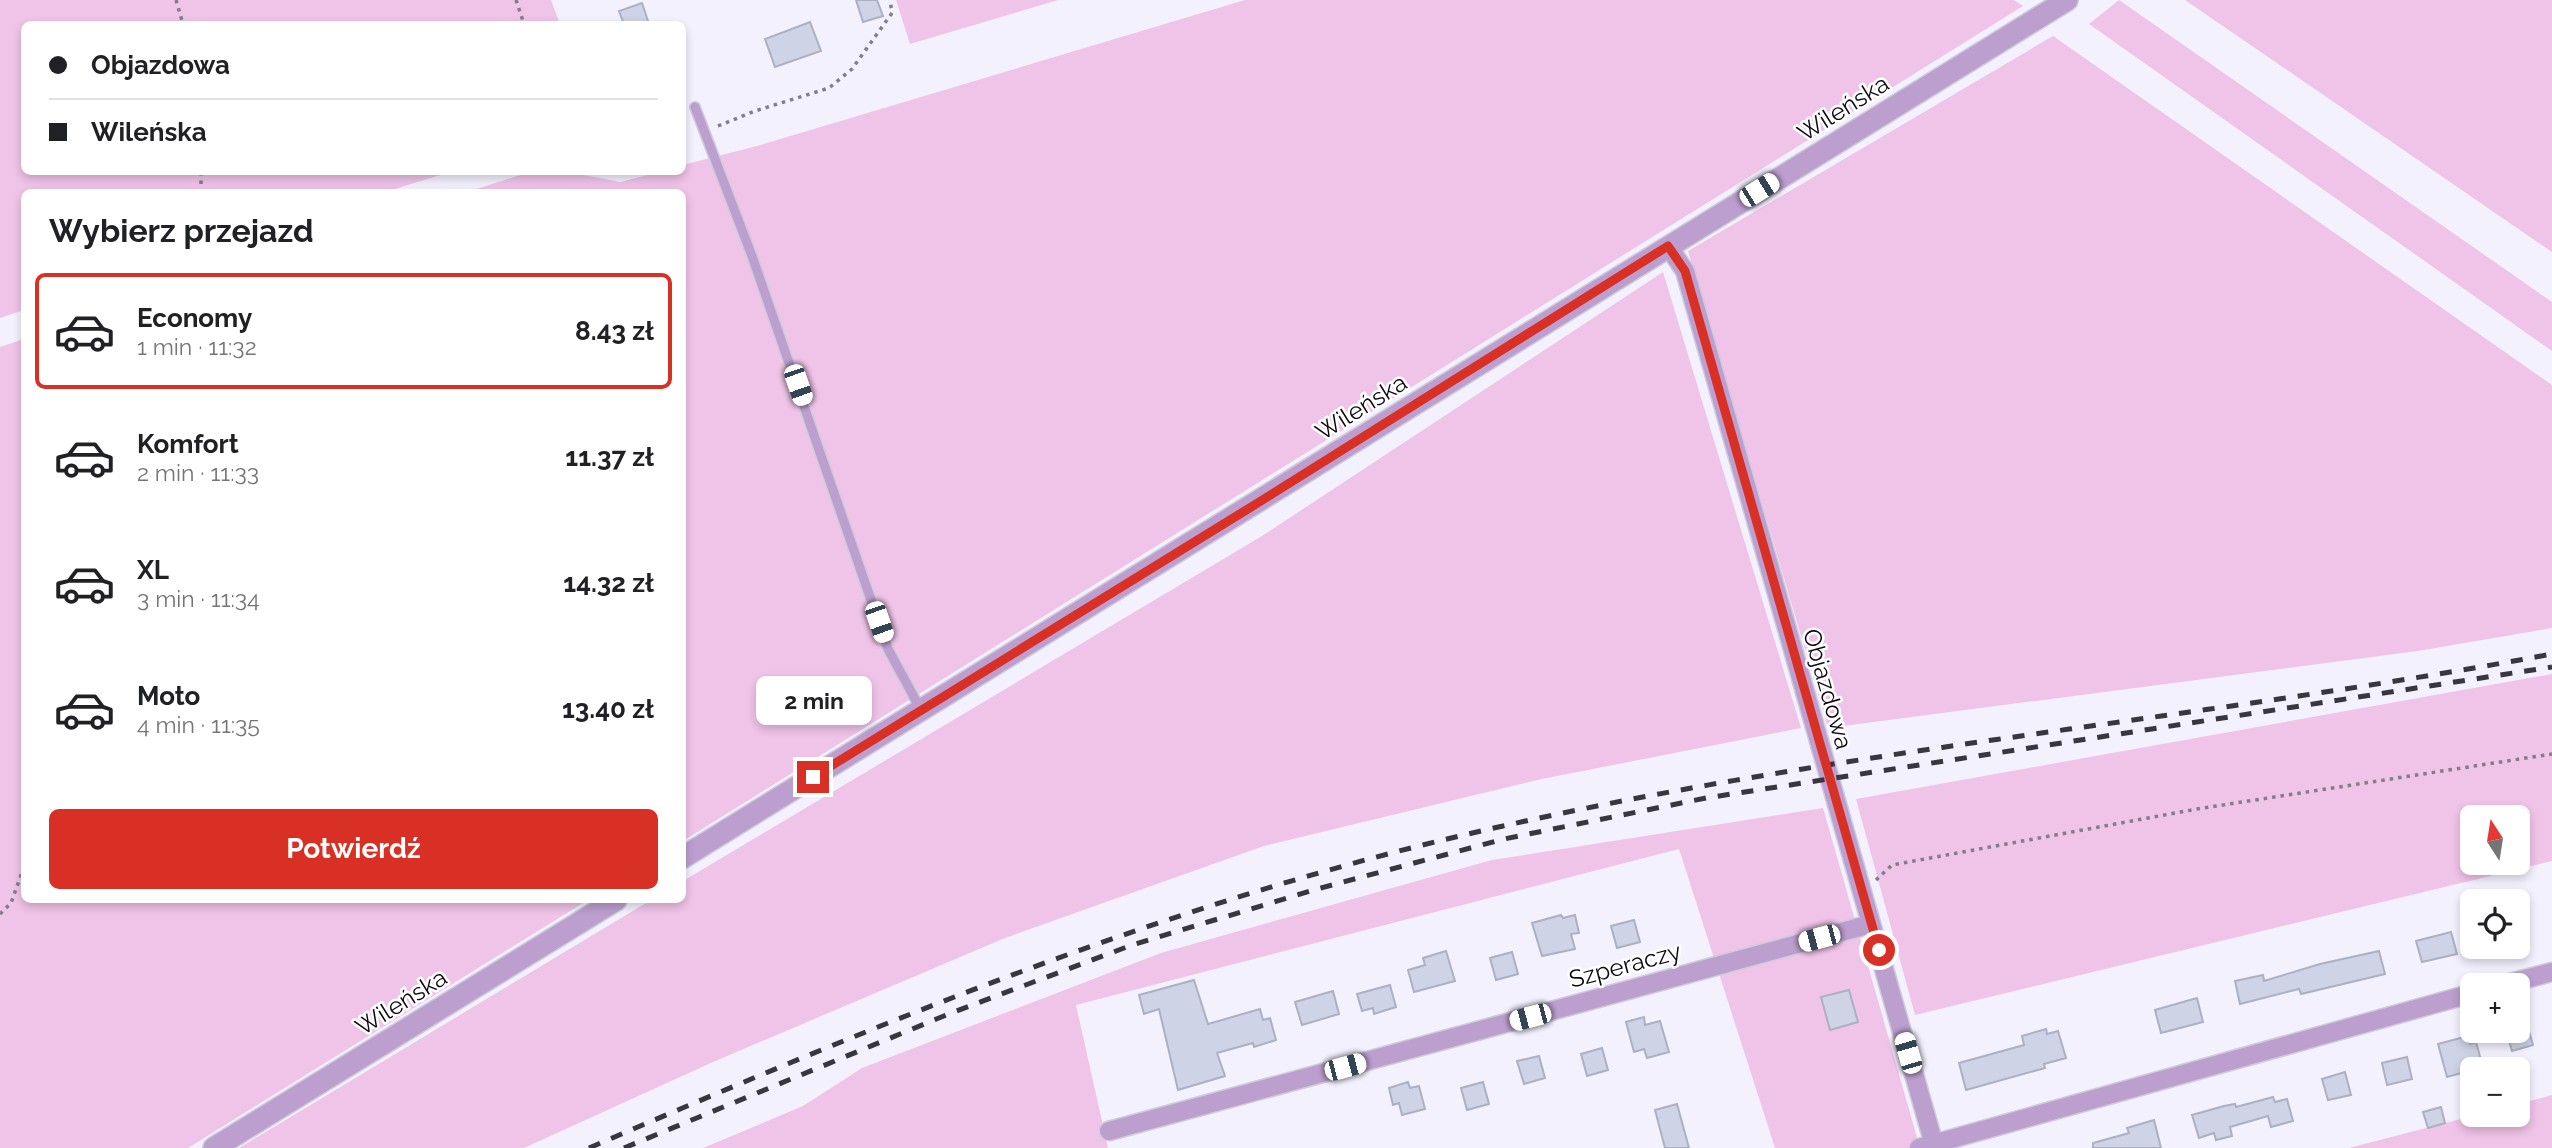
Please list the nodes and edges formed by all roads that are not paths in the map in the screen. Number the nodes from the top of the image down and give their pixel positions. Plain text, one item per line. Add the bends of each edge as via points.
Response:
1 (2067, 0) edge
2 (695, 107) dead end
3 (1668, 246) junction
4 (921, 710) junction
5 (686, 856) edge
6 (611, 903) edge
7 (1871, 924) junction
8 (2552, 972) edge
9 (2530, 978) edge
10 (2460, 997) edge
11 (1109, 1131) dead end
12 (1929, 1147) edge
13 (214, 1148) edge

1 - 3 street, Wileńska
2 - 4 lane via 789,359 888,649
3 - 4 street, Wileńska
3 - 7 street, Objazdowa via 1685,271
4 - 5 street, Wileńska
6 - 13 street, Wileńska
7 - 11 street, Szperaczy
7 - 12 street, Objazdowa
8 - 9 street
10 - 12 street

